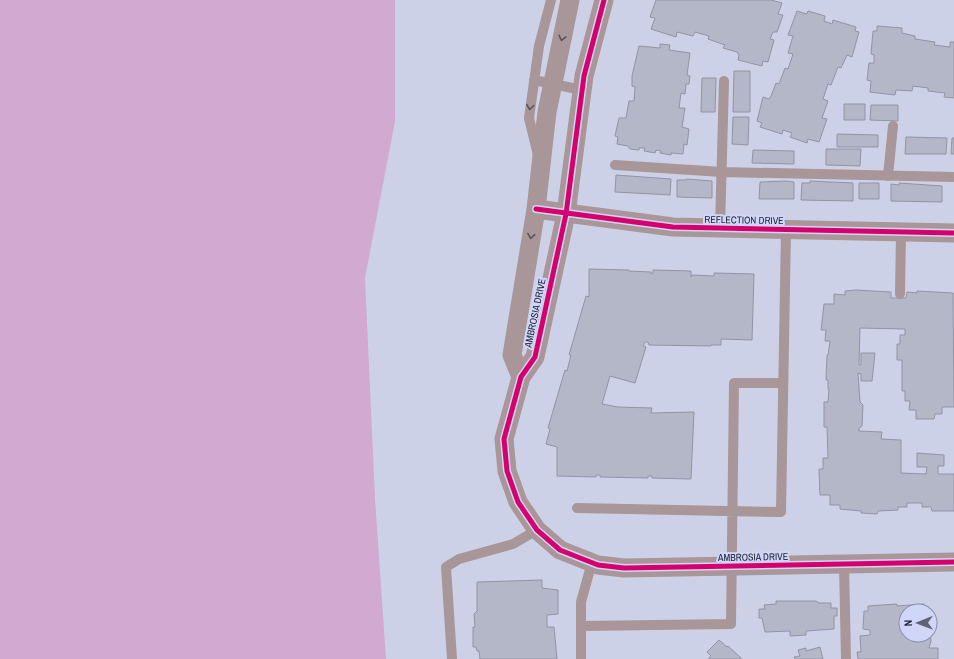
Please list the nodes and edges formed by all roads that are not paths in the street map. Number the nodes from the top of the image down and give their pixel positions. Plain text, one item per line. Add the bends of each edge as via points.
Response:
1 (551, 0) edge
2 (570, 0) edge
3 (604, 0) edge
4 (534, 80) junction
5 (724, 81) dead end
6 (553, 84) junction
7 (582, 90) junction
8 (893, 126) dead end
9 (615, 165) dead end
10 (541, 168) junction
11 (722, 172) junction
12 (888, 176) junction
13 (954, 177) edge
14 (536, 209) junction
15 (566, 214) junction
16 (720, 228) junction
17 (786, 230) junction
18 (901, 232) junction
19 (954, 233) edge
20 (900, 294) dead end
21 (521, 377) junction
22 (783, 383) junction
23 (577, 508) dead end
24 (731, 512) junction
25 (538, 530) junction
26 (592, 562) junction
27 (954, 562) edge
28 (844, 564) junction
29 (731, 566) junction
30 (581, 626) junction
31 (452, 659) edge
32 (581, 659) edge
33 (846, 659) edge

1 - 4 lane via 539,46
2 -> 6 street, AMBROSIA DRIVE
3 - 7 street, AMBROSIA DRIVE
4 - 6 lane
4 -> 10 lane via 529,118
5 - 11 lane
6 - 7 lane
6 - 10 street, AMBROSIA DRIVE
7 - 15 street, AMBROSIA DRIVE
8 - 12 lane
9 - 11 lane
10 - 14 street, AMBROSIA DRIVE
11 - 12 lane
11 - 16 lane
12 - 13 lane
14 - 15 street, REFLECTION DRIVE
14 -> 21 street, AMBROSIA DRIVE via 512,355
15 - 16 street, REFLECTION DRIVE via 673,227
15 - 21 street, AMBROSIA DRIVE via 535,357
16 - 17 street, REFLECTION DRIVE
17 - 18 street, REFLECTION DRIVE
17 - 22 lane
18 - 19 street, REFLECTION DRIVE
18 - 20 lane
21 - 25 street, AMBROSIA DRIVE via 504,439 507,471 518,502
22 - 24 lane via 734,383
22 - 24 lane via 781,512
23 - 24 lane
24 - 29 lane
25 - 26 street, AMBROSIA DRIVE via 560,550
25 - 31 lane via 513,544 459,558 446,567
26 - 29 street, AMBROSIA DRIVE via 624,568
26 - 30 lane via 581,602
27 - 28 street, AMBROSIA DRIVE
28 - 29 street, AMBROSIA DRIVE
28 - 33 lane
29 - 30 lane via 731,624
30 - 32 lane

